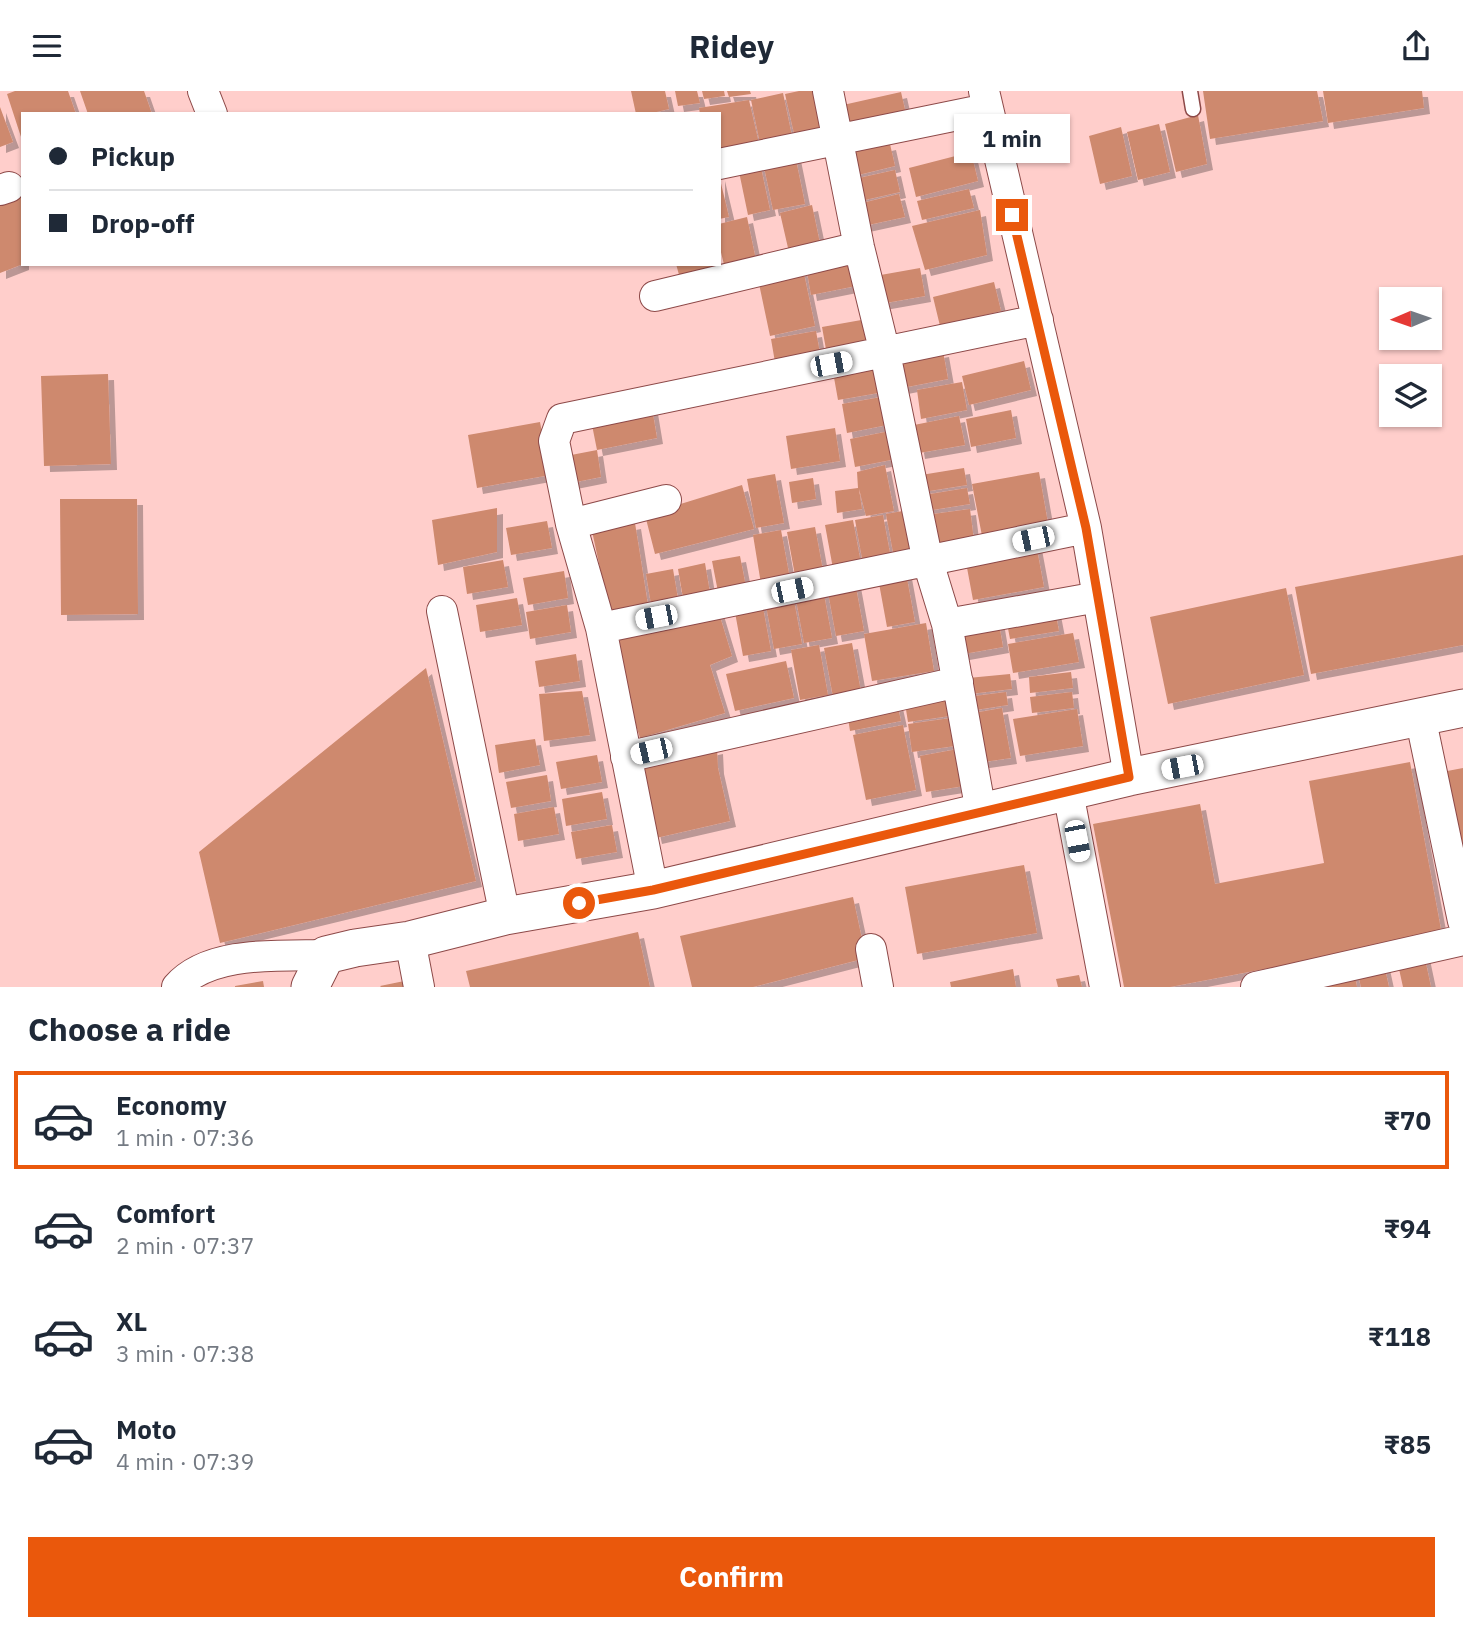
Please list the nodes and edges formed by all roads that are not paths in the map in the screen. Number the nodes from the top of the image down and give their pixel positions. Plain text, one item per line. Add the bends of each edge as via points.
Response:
1 (203, 91) edge
2 (828, 91) edge
3 (1191, 91) edge
4 (985, 100) edge
5 (1193, 109) dead end
6 (211, 112) edge
7 (836, 141) junction
8 (721, 165) edge
9 (859, 247) junction
10 (655, 296) dead end
11 (1038, 320) junction
12 (885, 353) junction
13 (666, 500) dead end
14 (571, 524) junction
15 (1086, 528) junction
16 (928, 562) junction
17 (1098, 597) junction
18 (442, 611) dead end
19 (947, 624) junction
20 (601, 628) junction
21 (958, 683) junction
22 (1463, 708) edge
23 (1420, 716) junction
24 (626, 757) junction
25 (1129, 777) junction
26 (1068, 792) junction
27 (981, 812) junction
28 (653, 890) junction
29 (505, 916) junction
30 (1463, 921) edge
31 (410, 940) junction
32 (1463, 940) edge
33 (871, 949) dead end
34 (318, 971) edge
35 (177, 987) edge
36 (419, 987) edge
37 (878, 987) edge
38 (1105, 987) edge
39 (1256, 987) edge

1 - 6 street
2 - 7 street
3 - 5 lane
4 - 7 street
4 - 11 street
7 - 8 street
7 - 9 street
9 - 10 street
9 - 12 street
11 - 12 street
11 - 15 street
12 - 14 street via 562,419 554,441
12 - 16 street
13 - 14 street
14 - 20 street
15 - 16 street
15 - 17 street
16 - 19 street
16 - 20 street
17 - 19 street
17 - 25 street
18 - 29 street
19 - 21 street
20 - 24 street
21 - 24 street
21 - 27 street
22 - 23 street
23 - 25 street
23 - 30 street
24 - 28 street
25 - 26 street
26 - 27 street
26 - 38 street
27 - 28 street
28 - 29 street
29 - 31 street
31 - 34 street via 355,948
31 - 36 street
32 - 39 street
33 - 37 street
34 - 35 street via 246,957 211,965

